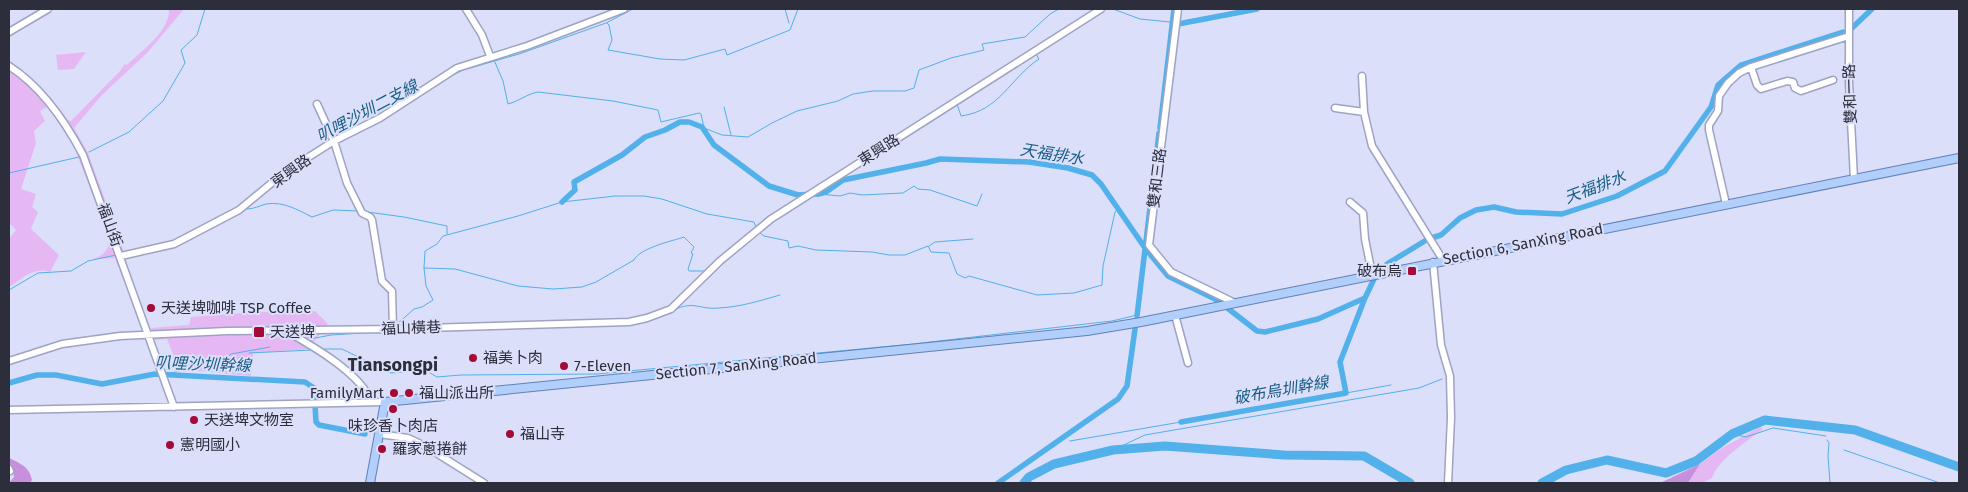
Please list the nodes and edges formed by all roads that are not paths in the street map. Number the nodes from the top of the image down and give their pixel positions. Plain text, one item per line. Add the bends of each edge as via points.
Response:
1 (48, 9) edge
2 (466, 9) edge
3 (624, 9) edge
4 (1101, 9) edge
5 (1178, 9) edge
6 (1849, 9) edge
7 (9, 32) edge
8 (1849, 36) junction
9 (490, 56) junction
10 (9, 66) edge
11 (1751, 67) junction
12 (1362, 76) dead end
13 (1833, 80) dead end
14 (317, 104) dead end
15 (1335, 108) dead end
16 (1364, 112) junction
17 (334, 141) junction
18 (1959, 158) edge
19 (1854, 179) junction
20 (1350, 202) dead end
21 (1726, 204) junction
22 (121, 256) junction
23 (1443, 260) junction
24 (1433, 262) junction
25 (1375, 274) junction
26 (1233, 302) junction
27 (671, 309) joint
28 (1175, 315) junction
29 (393, 329) junction
30 (285, 330) junction
31 (311, 330) junction
32 (1087, 331) joint
33 (148, 335) junction
34 (304, 341) junction
35 (9, 361) edge
36 (1188, 363) dead end
37 (371, 402) junction
38 (385, 402) junction
39 (174, 406) junction
40 (9, 410) edge
41 (378, 434) junction
42 (370, 483) edge
43 (484, 483) edge
44 (1448, 483) edge

1 - 7 street
2 - 9 street
3 - 9 street, 東興路 via 527,46
4 - 27 street, 東興路 via 745,238
5 - 26 street, 雙和三路 via 1149,244 1171,272
6 - 8 street, 雙和一路
8 - 11 street
8 - 19 street, 雙和一路
9 - 17 street, 東興路 via 457,68 380,118
10 - 22 street, 福山街 via 38,90 69,128 91,175
11 - 13 street via 1756,85 1761,88 1788,81 1801,91
11 - 21 street via 1734,77 1723,89 1718,111 1709,125
12 - 16 street
14 - 17 street
15 - 16 street
16 - 23 street via 1372,146
17 - 22 street, 東興路 via 285,172 249,203 225,218 174,244
17 - 29 street via 347,183 362,213 372,220 382,280 392,291
18 - 19 main road, Section 6, SanXing Road
19 - 21 main road, Section 6, SanXing Road
20 - 25 street via 1363,213 1365,239
21 - 23 main road, Section 6, SanXing Road
22 - 33 street, 福山街
23 - 24 main road, Section 6, SanXing Road
24 - 25 main road, Section 6, SanXing Road
24 - 44 street via 1441,346 1450,376
25 - 26 main road, Section 6, SanXing Road
26 - 28 main road, Section 6, SanXing Road
27 - 29 street, 福山橫巷 via 630,322
28 - 32 main road, Section 6, SanXing Road
28 - 36 street
29 - 31 street, 福山橫巷
30 - 31 street, 福山橫巷
30 - 33 street, 福山橫巷
30 - 34 street
31 - 34 street
32 - 38 main road, Section 7, SanXing Road
33 - 35 street via 71,342
33 - 39 street, 福山街
34 - 37 street via 320,349 360,384 368,392
37 - 38 street
37 - 39 street
38 - 41 main road
39 - 40 street
41 - 42 main road
41 - 43 street via 408,438

